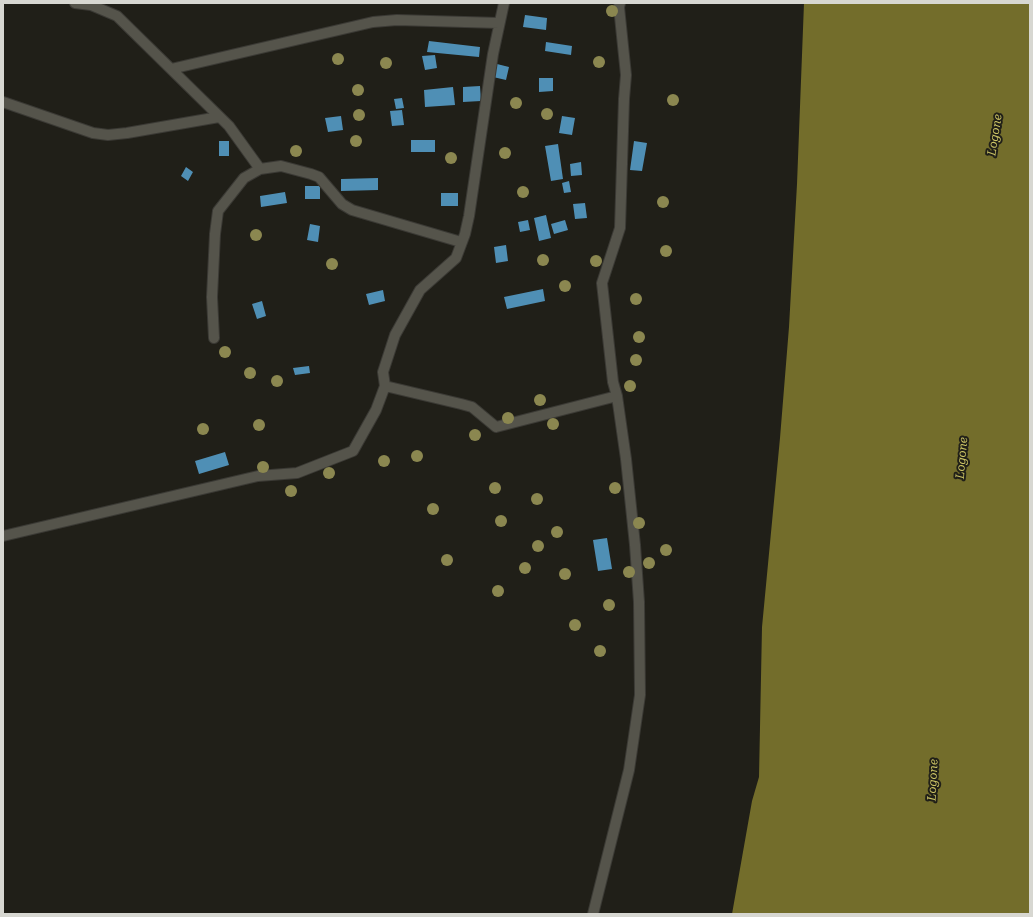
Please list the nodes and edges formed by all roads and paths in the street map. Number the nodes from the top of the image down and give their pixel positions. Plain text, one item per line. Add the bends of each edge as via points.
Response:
1 (75, 3) edge
2 (504, 3) edge
3 (620, 3) edge
4 (499, 23) junction
5 (171, 69) junction
6 (3, 102) edge
7 (219, 117) junction
8 (260, 169) junction
9 (461, 242) junction
10 (214, 338) dead end
11 (385, 386) junction
12 (617, 396) junction
13 (3, 536) edge
14 (593, 914) edge

1 - 5 street via 91,5 117,16
2 - 4 street
3 - 12 street via 626,75 620,228 602,283 613,382
4 - 5 street via 397,20 373,22
4 - 9 street via 471,203
5 - 7 street
6 - 7 street via 93,133 108,135
7 - 8 street via 229,126
8 - 9 street via 281,166 311,174 319,177 342,204 352,210
8 - 10 street via 244,178 218,211 212,297
9 - 11 street via 456,258 420,290 396,334 383,372
11 - 12 street via 472,407 496,427
11 - 13 street via 376,410 353,451 313,467 297,473 258,476
12 - 14 street via 626,458 639,602 640,695 629,770

